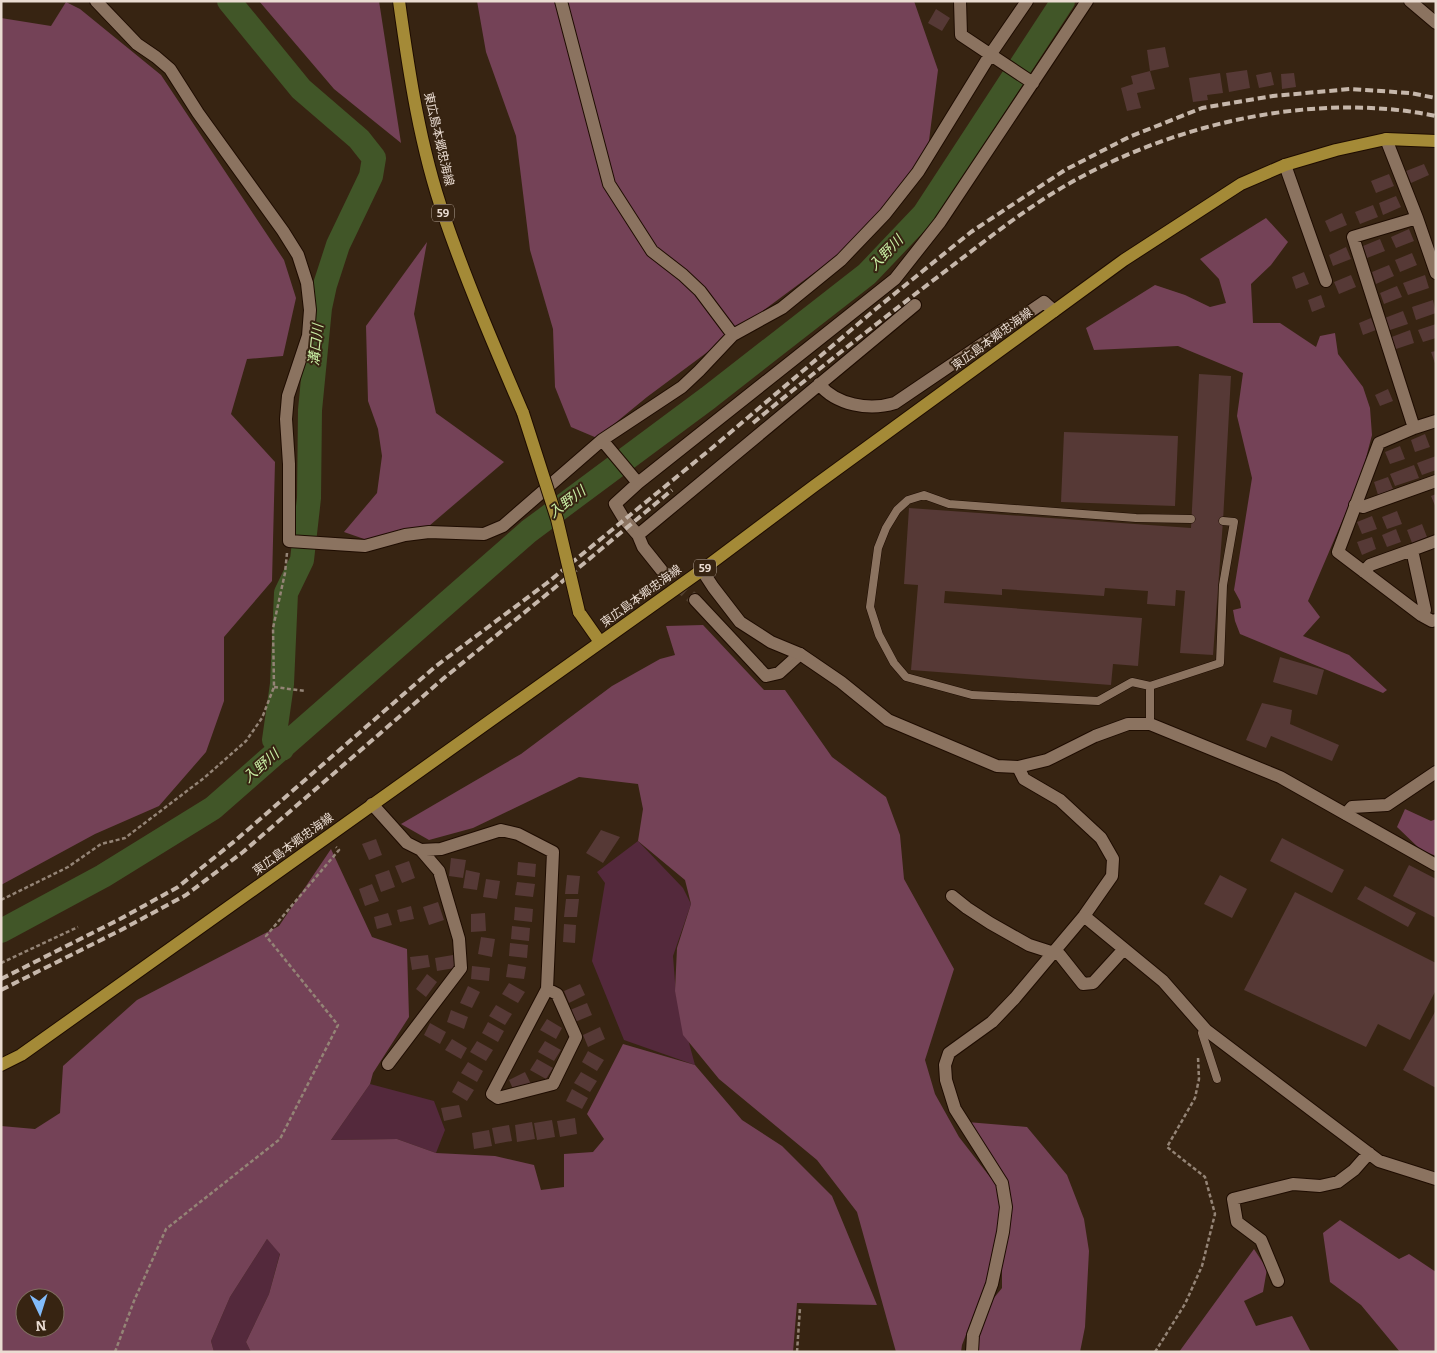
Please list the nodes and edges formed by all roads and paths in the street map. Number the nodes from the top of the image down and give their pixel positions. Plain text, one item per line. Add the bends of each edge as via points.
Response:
1 (96, 1) edge
2 (399, 1) edge
3 (561, 1) edge
4 (960, 1) edge
5 (1027, 1) edge
6 (1087, 1) edge
7 (1418, 4) edge
8 (1436, 23) edge
9 (992, 57) junction
10 (1033, 83) junction
11 (1386, 139) junction
12 (1436, 141) edge
13 (1286, 166) junction
14 (1417, 218) junction
15 (1436, 272) edge
16 (1326, 281) dead end
17 (915, 305) dead end
18 (1054, 312) junction
19 (733, 335) junction
20 (819, 384) junction
21 (1436, 421) edge
22 (1414, 428) junction
23 (605, 443) junction
24 (634, 479) junction
25 (1436, 481) edge
26 (1355, 505) junction
27 (1191, 519) dead end
28 (1223, 521) dead end
29 (638, 535) junction
30 (293, 541) junction
31 (1436, 541) edge
32 (1412, 550) junction
33 (702, 570) junction
34 (663, 572) tunnel mouth
35 (1364, 572) junction
36 (695, 600) tunnel mouth
37 (1421, 616) junction
38 (1436, 620) edge
39 (600, 642) junction
40 (800, 654) junction
41 (1150, 686) junction
42 (274, 687) junction
43 (305, 691) dead end
44 (1150, 724) junction
45 (1018, 766) junction
46 (1436, 772) edge
47 (372, 804) junction
48 (1346, 814) junction
49 (326, 837) junction
50 (421, 850) junction
51 (1436, 865) edge
52 (952, 896) dead end
53 (1, 900) edge
54 (1084, 916) junction
55 (78, 927) dead end
56 (1124, 949) junction
57 (1053, 954) junction
58 (1, 963) edge
59 (547, 989) junction
60 (1206, 1030) junction
61 (1198, 1055) dead end
62 (388, 1064) dead end
63 (1, 1065) edge
64 (1217, 1078) dead end
65 (1369, 1153) junction
66 (1436, 1180) edge
67 (1278, 1281) dead end
68 (800, 1308) dead end
69 (115, 1352) edge
70 (797, 1352) edge
71 (972, 1352) edge
72 (1155, 1352) edge

1 - 30 street via 137,44 170,69 298,255 307,283 310,310 308,336 288,396 286,420
2 - 39 main road, 東広島本郷忠海線 / 59, bridge via 419,123 443,215 481,316 523,413 557,518 579,612
3 - 19 street via 609,184 652,251 700,291
4 - 9 street via 961,35
5 - 9 street
6 - 10 street
7 - 8 street
9 - 10 street
9 - 19 street via 918,172 886,214 841,260 782,308
10 - 24 street via 940,222 895,279
11 - 12 main road, 東広島本郷忠海線 / 59
11 - 13 main road, 東広島本郷忠海線 / 59
11 - 14 street
13 - 16 street
13 - 18 main road, 東広島本郷忠海線 / 59 via 1241,184 1124,260
14 - 15 street
14 - 22 street via 1353,237
17 - 20 street
18 - 20 street via 1044,302 895,403 885,406 851,403 835,398
18 - 33 main road, 東広島本郷忠海線 / 59
19 - 23 street via 682,387
20 - 29 street
21 - 22 street
22 - 26 street via 1379,443
23 - 24 street
23 - 30 street via 504,526 484,534 405,534 365,546
24 - 29 street via 616,504
25 - 26 street via 1363,507
26 - 35 street via 1338,552
27 - 41 lane via 948,504 924,496 908,500 897,510 878,548 870,607 879,634 894,663 906,677 972,695 1098,701 1132,682
28 - 41 lane via 1234,522 1223,585 1220,663
29 - 34 street via 643,548
30 - 42 path via 273,628
31 - 32 street
32 - 35 street via 1370,565
32 - 37 street via 1425,610
33 - 39 main road, 東広島本郷忠海線 / 59
33 - 40 street via 740,622 771,642
35 - 37 street
36 - 40 street via 766,676 779,673
37 - 38 street
39 - 47 main road, 東広島本郷忠海線 / 59
40 - 45 street via 888,720 997,766
41 - 44 lane
42 - 43 path
42 - 53 path via 262,718 246,741 204,778 125,838 101,844 68,867
44 - 45 street via 1128,724 1047,760
44 - 48 street via 1280,777
45 - 54 street via 1024,779 1060,800 1101,838 1113,859 1112,876
46 - 48 street via 1388,805 1352,806
47 - 49 main road, 東広島本郷忠海線 / 59
47 - 50 street via 406,842
48 - 51 street
49 - 63 main road, 東広島本郷忠海線 / 59 via 118,987 21,1055
49 - 69 path via 339,850 266,936 338,1026 280,1139 166,1229
50 - 59 street via 441,849 501,830 518,834 552,852
50 - 62 street via 440,871 459,939 461,968
52 - 57 street via 1005,932
54 - 56 street
54 - 57 street
55 - 58 path
56 - 57 street via 1093,983 1083,984 1060,955
56 - 60 street via 1163,981
57 - 71 street via 992,1022 949,1053 945,1065 955,1109 1002,1183 1006,1207 992,1284 973,1335
59 - 59 street via 492,1094 498,1098 553,1084 576,1037 557,994
60 - 64 lane via 1202,1033
60 - 65 street
61 - 72 path via 1199,1079 1195,1098 1167,1147 1205,1177 1215,1214 1202,1266 1185,1304
65 - 66 street via 1379,1161
65 - 67 street via 1338,1182 1320,1186 1293,1184 1233,1199 1237,1222 1261,1240
68 - 70 path

